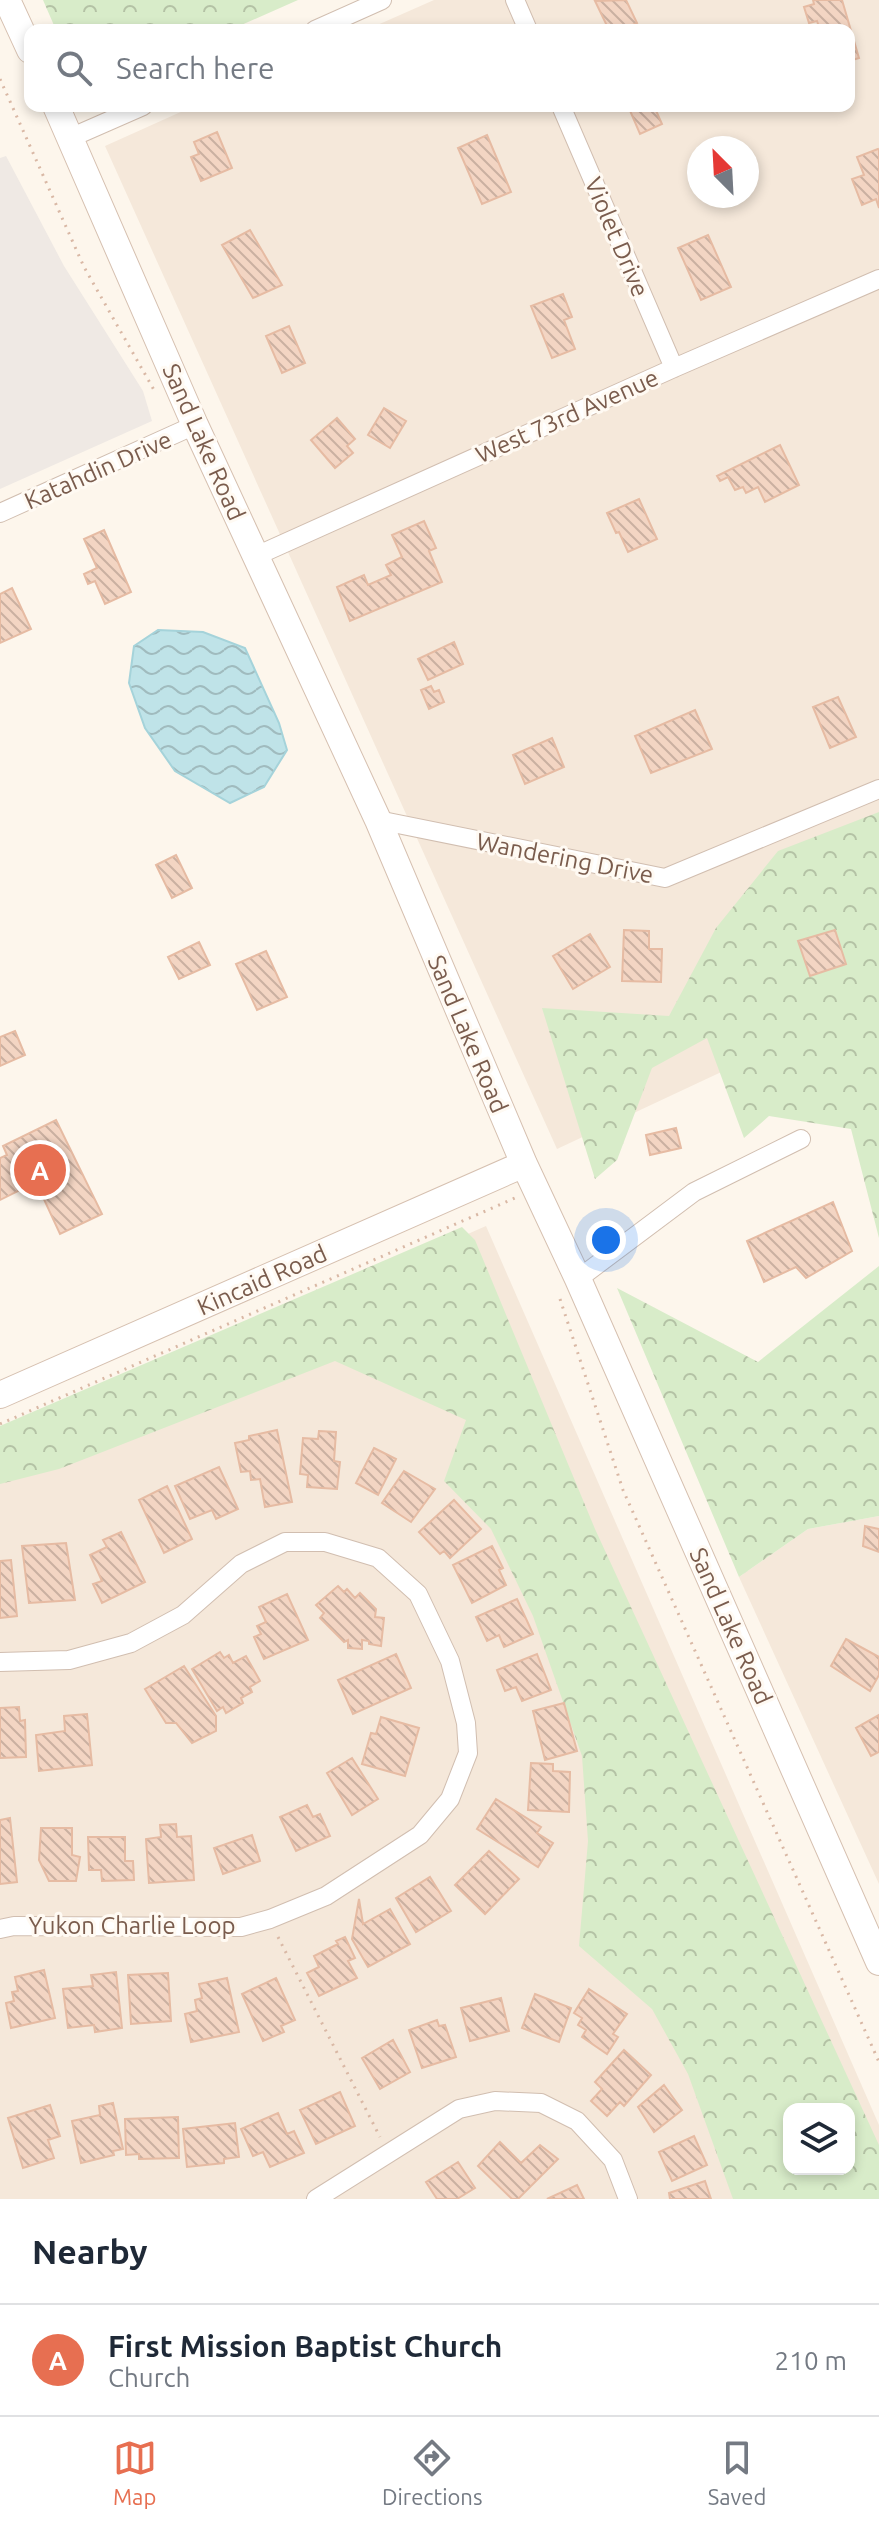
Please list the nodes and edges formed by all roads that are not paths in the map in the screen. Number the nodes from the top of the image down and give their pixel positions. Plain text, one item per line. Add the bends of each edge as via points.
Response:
1 (7, 0) edge
2 (382, 0) edge
3 (515, 0) edge
4 (328, 24) edge
5 (525, 24) edge
6 (24, 37) edge
7 (59, 112) edge
8 (129, 112) edge
9 (564, 112) edge
10 (70, 138) junction
11 (879, 279) edge
12 (674, 368) junction
13 (195, 425) junction
14 (0, 513) edge
15 (256, 556) junction
16 (879, 789) edge
17 (378, 820) junction
18 (801, 1139) dead end
19 (514, 1169) junction
20 (568, 1284) junction
21 (0, 1395) edge
22 (0, 1662) edge
23 (0, 1929) edge
24 (879, 1962) edge
25 (316, 2199) edge
26 (628, 2199) edge

1 - 6 main road
2 - 4 street
3 - 5 street
7 - 10 main road, Sand Lake Road
8 - 10 street
9 - 12 street, Violet Drive
10 - 13 main road, Sand Lake Road
11 - 12 street, West 73rd Avenue
12 - 15 street, West 73rd Avenue
13 - 14 street, Katahdin Drive
13 - 15 main road, Sand Lake Road
15 - 17 main road, Sand Lake Road
16 - 17 street, Wandering Drive via 665,878
17 - 19 main road, Sand Lake Road
18 - 20 street via 694,1192
19 - 20 main road, Sand Lake Road
19 - 21 main road, Kincaid Road
20 - 24 main road, Sand Lake Road
22 - 23 street, Yukon Charlie Loop via 69,1660 131,1643 183,1615 241,1564 285,1542 325,1542 378,1558 418,1594 450,1661 468,1753 450,1799 420,1835 326,1896 270,1919 241,1927
25 - 26 street via 459,2109 495,2101 541,2103 577,2121 613,2160

